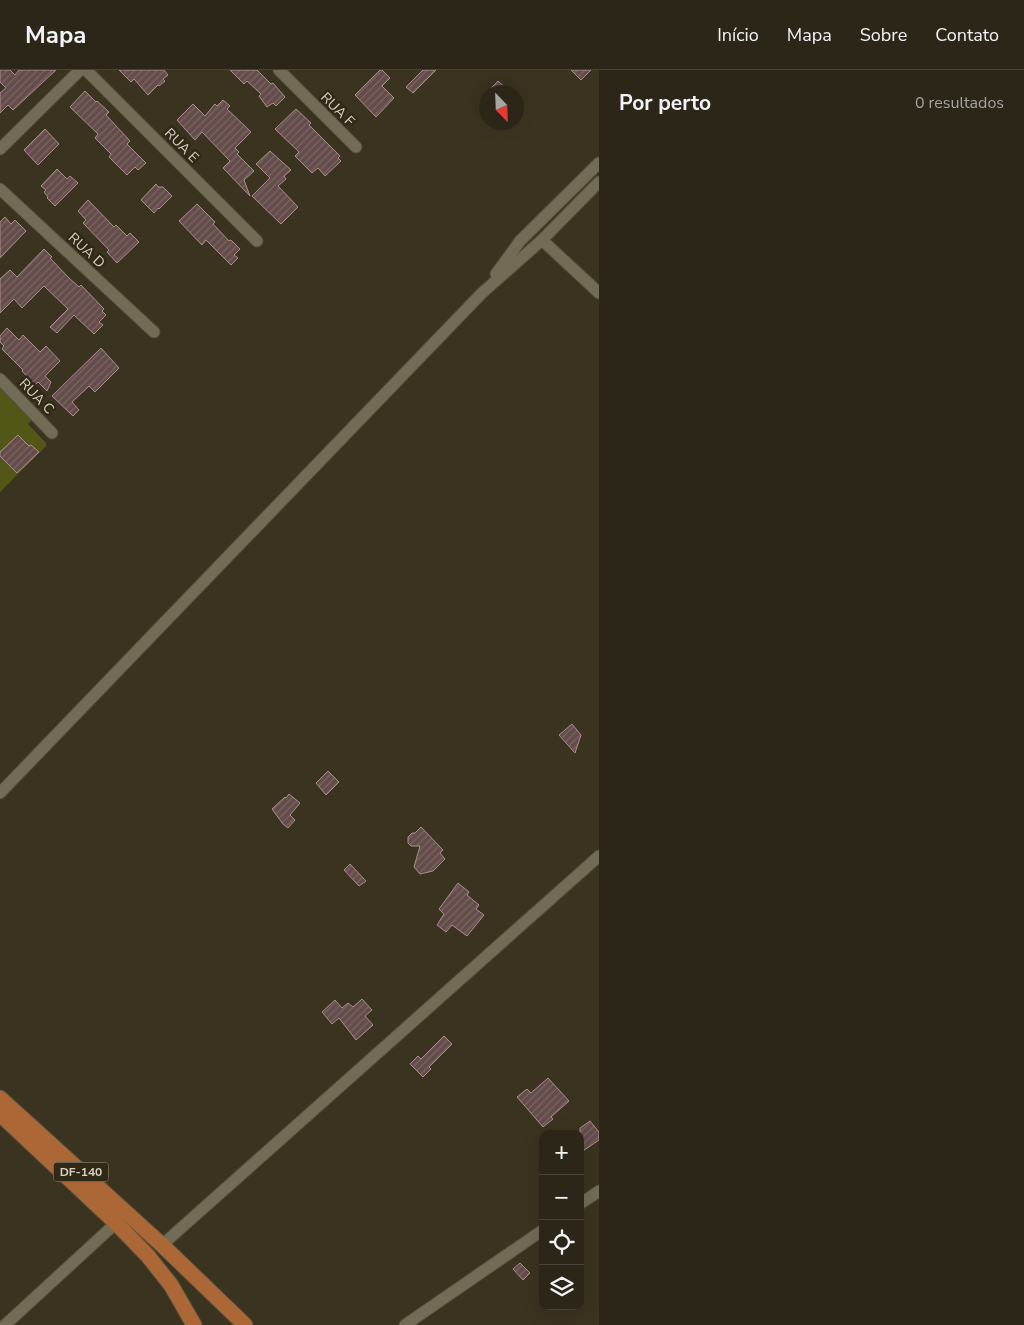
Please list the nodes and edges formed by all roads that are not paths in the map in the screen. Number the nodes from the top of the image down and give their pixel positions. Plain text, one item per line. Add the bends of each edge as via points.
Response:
1 (80, 70) edge
2 (86, 70) edge
3 (279, 70) edge
4 (356, 147) dead end
5 (0, 149) edge
6 (599, 164) edge
7 (599, 182) edge
8 (0, 189) edge
9 (542, 240) junction
10 (257, 241) dead end
11 (482, 293) junction
12 (599, 293) edge
13 (154, 332) dead end
14 (0, 379) edge
15 (52, 433) dead end
16 (0, 793) edge
17 (599, 856) edge
18 (0, 1098) edge
19 (0, 1114) edge
20 (599, 1191) edge
21 (584, 1201) edge
22 (116, 1222) junction
23 (539, 1233) edge
24 (162, 1245) junction
25 (5, 1325) edge
26 (194, 1325) edge
27 (245, 1325) edge
28 (405, 1325) edge

1 - 5 street
2 - 10 street, RUA E
3 - 4 street, RUA F
6 - 11 street via 520,242
7 - 9 street
8 - 13 street, RUA D
9 - 11 street
9 - 12 street
11 - 16 street
14 - 15 street, RUA C
17 - 24 street
18 - 24 main road, DF-140
19 - 22 main road, DF-140
20 - 21 street
22 - 25 street
22 - 26 main road, DF-140 via 171,1285
23 - 28 street
24 - 27 main road, DF-140

